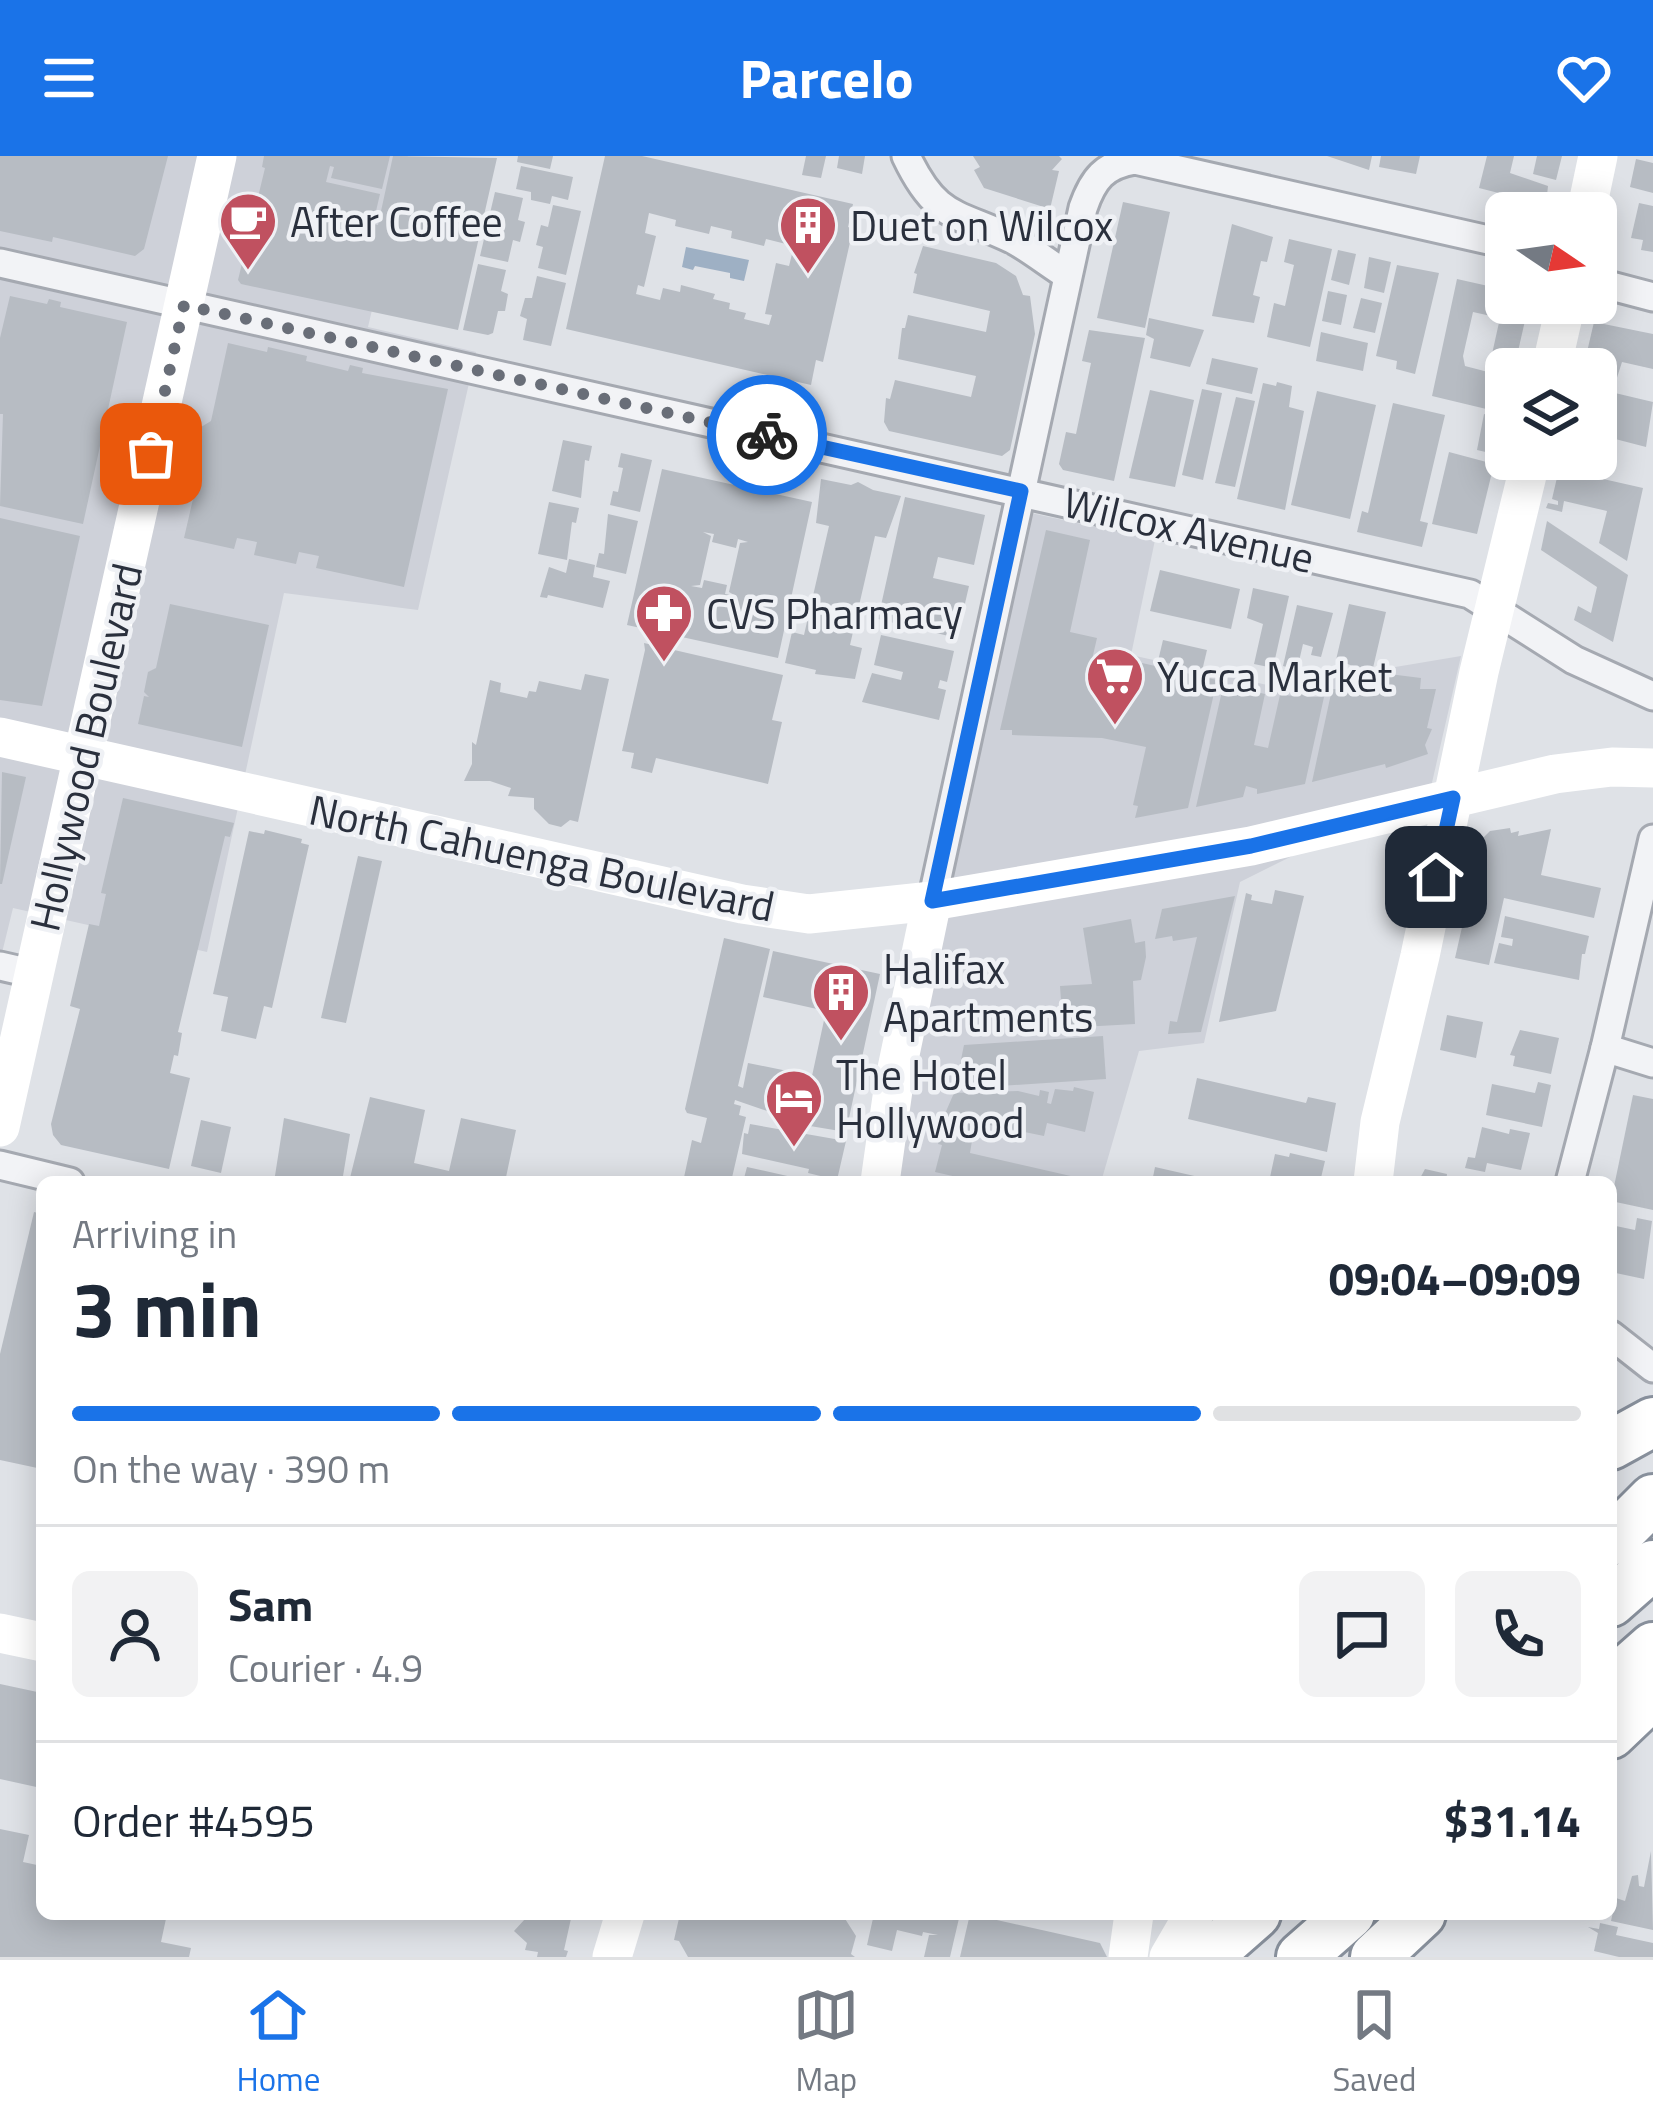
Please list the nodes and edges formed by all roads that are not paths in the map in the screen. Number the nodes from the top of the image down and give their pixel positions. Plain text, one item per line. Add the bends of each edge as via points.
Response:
1 (217, 156) edge
2 (907, 156) edge
3 (1598, 156) edge
4 (1590, 192) edge
5 (1485, 239) edge
6 (0, 263) edge
7 (1067, 275) junction
8 (1617, 288) edge
9 (1653, 297) edge
10 (184, 305) junction
11 (1526, 480) edge
12 (1021, 491) junction
13 (1497, 608) junction
14 (1653, 696) edge
15 (0, 737) edge
16 (83, 755) junction
17 (1653, 768) edge
18 (1453, 798) junction
19 (1653, 839) edge
20 (932, 901) junction
21 (17, 970) edge
22 (1605, 1048) junction
23 (1653, 1063) edge
24 (0, 1127) edge
25 (0, 1165) edge
26 (45, 1176) edge
27 (881, 1176) edge
28 (1374, 1176) edge
29 (1572, 1176) edge
30 (1617, 1340) edge
31 (1653, 1368) edge
32 (1653, 1499) edge
33 (1617, 1535) edge
34 (1653, 1565) edge
35 (1617, 1597) edge
36 (0, 1633) edge
37 (36, 1641) edge
38 (1653, 1647) edge
39 (1617, 1679) edge
40 (1653, 1694) edge
41 (1617, 1728) edge
42 (1133, 1920) edge
43 (1192, 1920) edge
44 (1196, 1920) edge
45 (1249, 1920) edge
46 (1343, 1920) edge
47 (1415, 1920) edge
48 (1128, 1957) edge
49 (1169, 1957) edge
50 (1196, 1957) edge
51 (1207, 1957) edge
52 (1301, 1957) edge
53 (1375, 1957) edge

1 - 10 main road, Hollywood Boulevard
2 - 7 street via 938,206
3 - 4 main road
5 - 7 street via 1135,160 1106,167 1091,185
6 - 10 street, Wilcox Avenue
7 - 12 street
8 - 9 street
10 - 12 street, Wilcox Avenue
10 - 16 main road, Hollywood Boulevard
11 - 13 main road
12 - 13 street, Wilcox Avenue via 1470,594
12 - 20 street
13 - 14 street, Wilcox Avenue via 1574,661
13 - 18 main road
15 - 16 main road, North Cahuenga Boulevard
16 - 20 main road, North Cahuenga Boulevard via 742,904 809,914
16 - 21 main road, Hollywood Boulevard
17 - 18 main road, North Cahuenga Boulevard via 1555,774
18 - 20 main road, North Cahuenga Boulevard via 1251,846
18 - 28 main road
19 - 22 street
20 - 27 main road
21 - 24 main road, Hollywood Boulevard
22 - 23 street
22 - 29 street
25 - 26 street
30 - 31 street
32 - 33 highway
34 - 35 highway
36 - 37 main road
38 - 39 highway
40 - 41 highway
42 - 48 main road
43 - 49 main road
44 - 50 main road
45 - 51 highway
46 - 52 highway
47 - 53 highway

